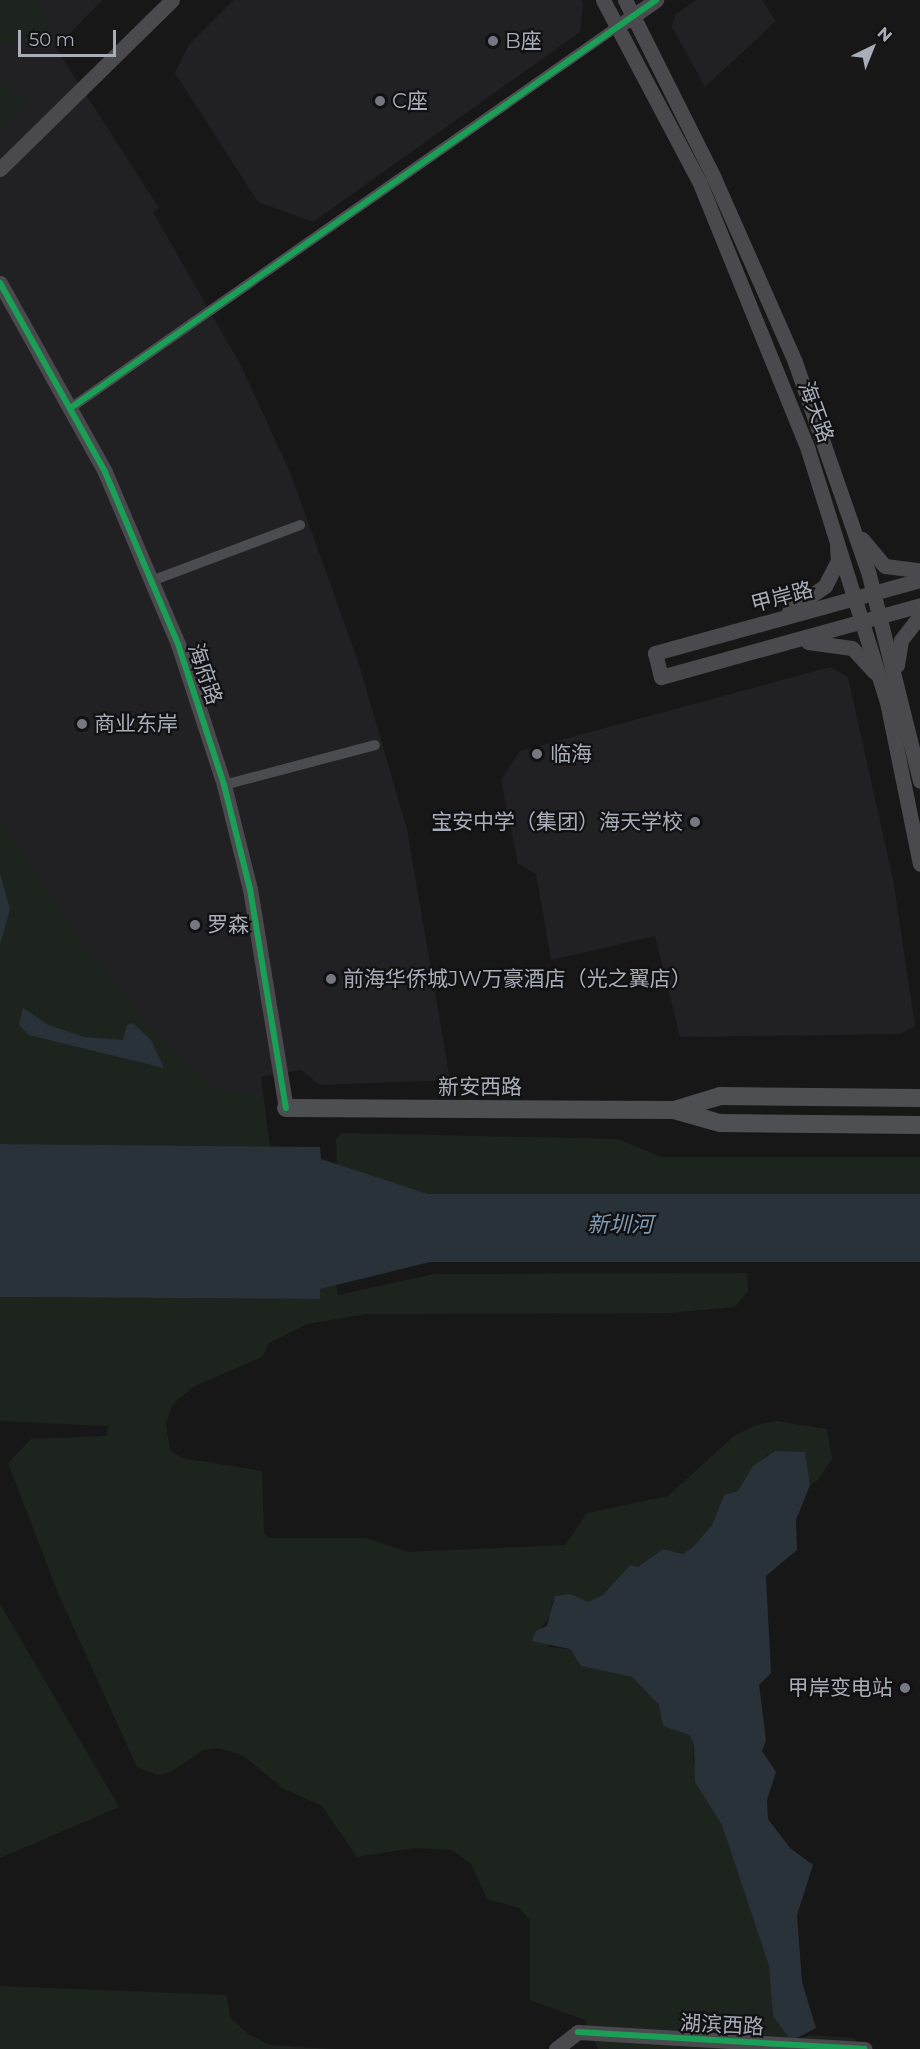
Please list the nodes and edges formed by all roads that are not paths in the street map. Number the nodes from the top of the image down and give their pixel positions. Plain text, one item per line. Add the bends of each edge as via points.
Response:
1 (603, 0) edge
2 (625, 0) edge
3 (656, 0) edge
4 (166, 2) edge
5 (634, 16) junction
6 (618, 26) junction
7 (0, 169) edge
8 (0, 283) edge
9 (72, 407) junction
10 (848, 511) junction
11 (834, 523) junction
12 (300, 525) dead end
13 (920, 570) edge
14 (154, 580) junction
15 (920, 580) edge
16 (874, 593) junction
17 (857, 598) junction
18 (920, 605) edge
19 (880, 616) junction
20 (920, 616) edge
21 (772, 621) junction
22 (863, 621) junction
23 (781, 644) junction
24 (897, 677) junction
25 (887, 702) junction
26 (375, 745) dead end
27 (920, 781) edge
28 (224, 784) junction
29 (920, 864) edge
30 (920, 1090) edge
31 (754, 1097) junction
32 (899, 1098) junction
33 (920, 1098) edge
34 (286, 1108) joint
35 (674, 1110) junction
36 (753, 1123) junction
37 (920, 1125) edge
38 (579, 2032) junction
39 (556, 2049) edge
40 (574, 2049) edge
41 (864, 2049) edge

1 - 6 main road, 海天路
2 - 5 main road, 海天路
3 - 5 main road
4 - 7 main road
5 - 6 main road
5 - 10 main road, 海天路 via 760,277
6 - 9 street
6 - 11 main road, 海天路 via 734,262
8 - 9 main road, 海府路
9 - 14 main road, 海府路
10 - 13 main road via 879,561 900,571
10 - 16 main road, 海天路
11 - 17 main road, 海天路
11 - 21 main road via 838,561 833,574 811,598
12 - 14 street
14 - 28 main road, 海府路
15 - 16 main road, 甲岸路
16 - 17 main road, 甲岸路
16 - 19 main road, 海天路
17 - 21 main road, 甲岸路
17 - 22 main road, 海天路
18 - 19 main road
19 - 22 main road
19 - 24 main road, 海天路
20 - 24 main road via 901,640
21 - 23 main road, 甲岸路 via 655,653 661,677
22 - 23 main road
22 - 25 main road, 海天路
23 - 25 main road via 825,641 852,648 874,672
24 - 27 main road, 海天路
25 - 29 main road, 海天路
26 - 28 street
28 - 34 main road, 海府路 via 250,889
30 - 32 main road
31 - 32 main road, 新安西路
31 - 35 main road, 新安西路 via 720,1096
31 - 36 main road
32 - 33 main road, 新安西路
34 - 35 main road, 新安西路
35 - 36 main road, 新安西路 via 720,1123
36 - 37 main road, 新安西路
38 - 39 main road
38 - 40 main road
38 - 41 main road, 湖滨西路

